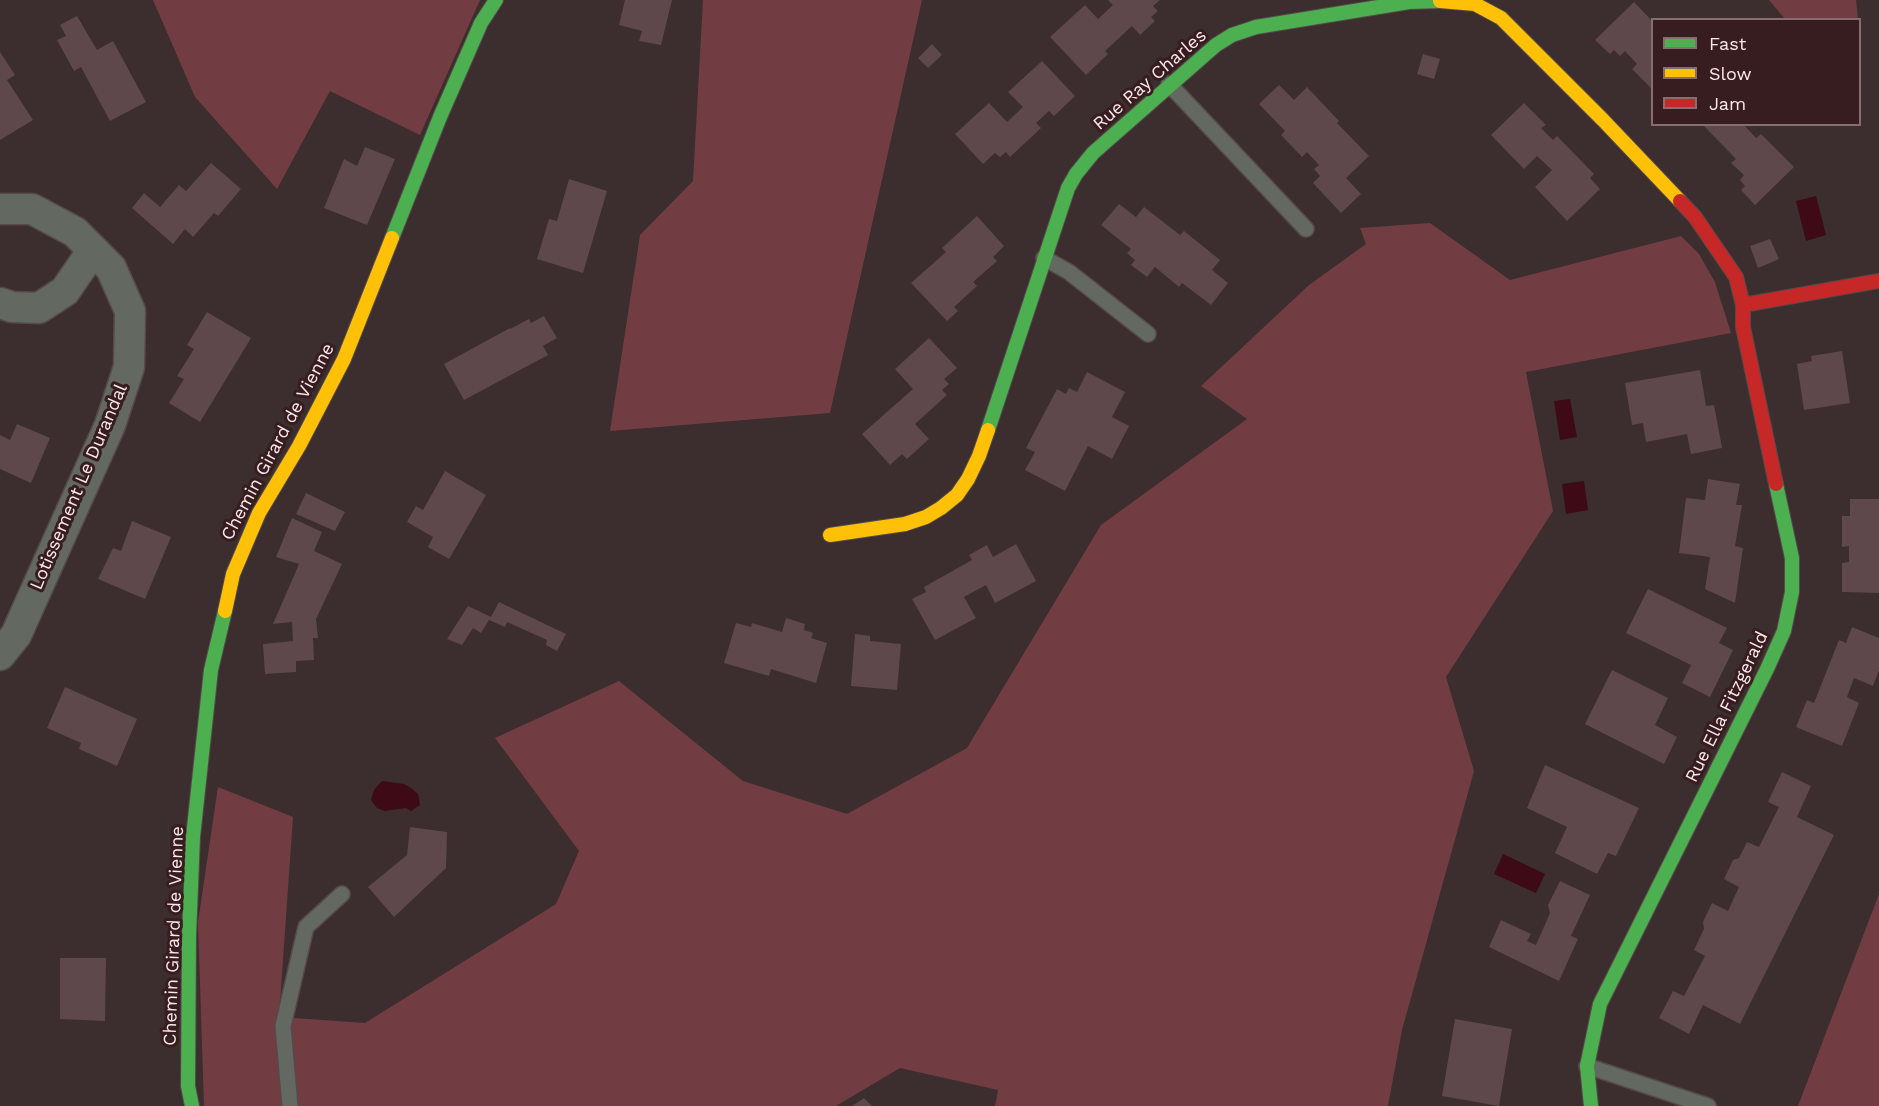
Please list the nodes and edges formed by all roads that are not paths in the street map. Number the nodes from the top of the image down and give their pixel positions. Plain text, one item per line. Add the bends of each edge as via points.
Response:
1 (496, 0) edge
2 (1169, 84) junction
3 (0, 209) edge
4 (1306, 229) dead end
5 (93, 250) junction
6 (1044, 258) junction
7 (1879, 281) edge
8 (0, 303) edge
9 (1743, 304) junction
10 (1148, 334) dead end
11 (830, 535) dead end
12 (0, 655) edge
13 (342, 894) dead end
14 (1587, 1066) junction
15 (192, 1106) edge
16 (290, 1106) edge
17 (1591, 1106) edge
18 (1708, 1106) edge

1 - 15 street, Chemin Girard de Vienne via 481,23 440,117 344,359 259,513 233,574 211,670 193,837 188,1086
2 - 4 lane
2 - 6 street, Rue Ray Charles via 1093,153 1076,174
2 - 9 street, Rue Ray Charles via 1224,40 1256,27 1409,2 1474,4 1501,18 1695,217 1736,277
3 - 5 street, Lotissement Le Durandal via 32,209 75,232
5 - 8 street via 65,291 39,308
5 - 12 street, Lotissement Le Durandal via 111,268 130,310 129,367 110,425 16,635
6 - 10 lane via 1069,272
6 - 11 street, Rue Ray Charles via 979,456 957,495 926,517 905,524
7 - 9 street
9 - 14 street, Rue Ella Fitzgerald via 1743,327 1792,558 1792,592 1784,631 1599,1004
13 - 16 lane via 306,927 283,1026
14 - 17 street, Rue Ella Fitzgerald
14 - 18 lane

